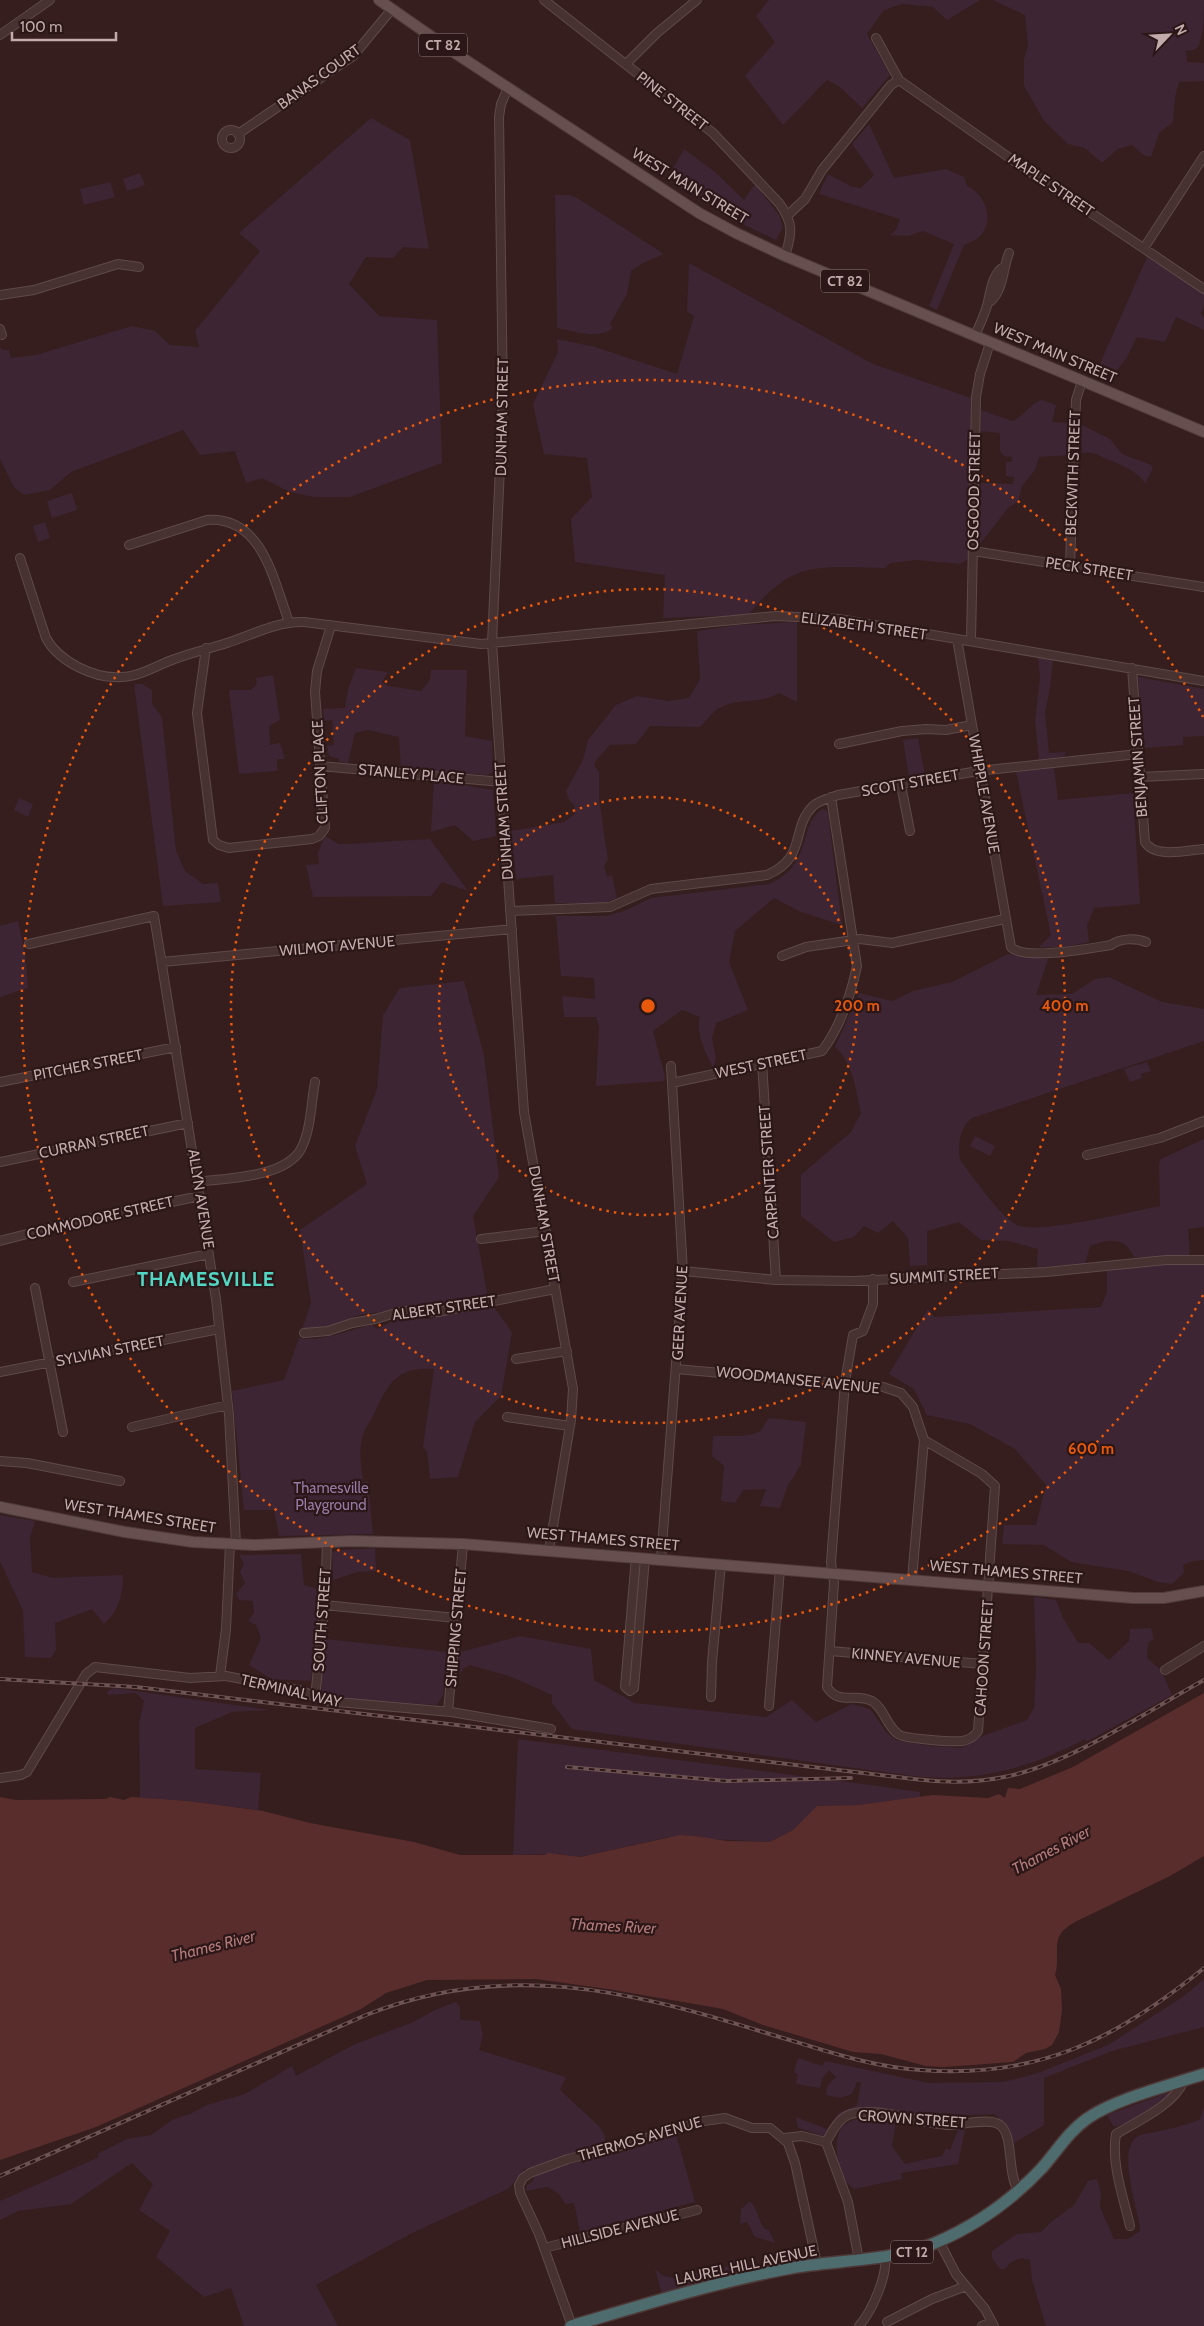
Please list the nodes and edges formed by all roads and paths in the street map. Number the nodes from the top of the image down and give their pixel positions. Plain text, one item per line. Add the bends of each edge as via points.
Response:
1 (50, 0) edge
2 (379, 0) edge
3 (544, 0) edge
4 (697, 0) edge
5 (392, 10) junction
6 (0, 35) edge
7 (876, 38) dead end
8 (626, 64) junction
9 (899, 80) junction
10 (508, 88) junction
11 (238, 134) dead end
12 (1204, 156) edge
13 (788, 214) junction
14 (1144, 248) junction
15 (1009, 253) dead end
16 (785, 256) junction
17 (138, 266) dead end
18 (1204, 289) edge
19 (0, 295) edge
20 (975, 336) junction
21 (990, 343) junction
22 (1082, 381) junction
23 (1204, 432) edge
24 (129, 545) dead end
25 (974, 551) junction
26 (20, 558) dead end
27 (1070, 565) junction
28 (1204, 586) edge
29 (289, 622) junction
30 (331, 626) junction
31 (956, 639) junction
32 (971, 641) junction
33 (492, 643) junction
34 (206, 648) junction
35 (1132, 668) junction
36 (1204, 681) edge
37 (972, 725) junction
38 (840, 744) dead end
39 (1138, 754) junction
40 (320, 766) junction
41 (980, 771) junction
42 (1204, 774) edge
43 (1140, 777) junction
44 (502, 782) junction
45 (901, 785) junction
46 (831, 797) junction
47 (910, 831) dead end
48 (1204, 849) edge
49 (510, 911) junction
50 (1005, 919) junction
51 (512, 930) junction
52 (853, 940) junction
53 (1146, 942) dead end
54 (29, 944) dead end
55 (782, 956) dead end
56 (162, 962) junction
57 (176, 1047) junction
58 (762, 1063) junction
59 (671, 1066) dead end
60 (0, 1082) edge
61 (315, 1082) dead end
62 (672, 1083) junction
63 (1204, 1121) edge
64 (188, 1123) junction
65 (1087, 1155) dead end
66 (0, 1162) edge
67 (198, 1182) junction
68 (200, 1196) junction
69 (546, 1231) junction
70 (481, 1239) dead end
71 (0, 1241) edge
72 (210, 1254) junction
73 (1204, 1260) edge
74 (683, 1271) junction
75 (776, 1280) junction
76 (873, 1280) junction
77 (74, 1282) dead end
78 (35, 1288) dead end
79 (555, 1289) junction
80 (219, 1329) junction
81 (304, 1333) dead end
82 (567, 1351) junction
83 (516, 1359) dead end
84 (50, 1362) junction
85 (676, 1369) junction
86 (0, 1372) edge
87 (845, 1382) junction
88 (228, 1405) junction
89 (507, 1417) dead end
90 (570, 1426) junction
91 (132, 1427) dead end
92 (63, 1432) dead end
93 (924, 1440) junction
94 (0, 1461) edge
95 (120, 1481) dead end
96 (0, 1507) edge
97 (327, 1542) junction
98 (233, 1544) junction
99 (463, 1544) junction
100 (549, 1550) junction
101 (640, 1558) junction
102 (661, 1559) junction
103 (721, 1564) junction
104 (780, 1569) junction
105 (832, 1573) junction
106 (912, 1579) junction
107 (989, 1585) junction
108 (1204, 1591) edge
109 (324, 1605) junction
110 (456, 1618) junction
111 (1204, 1646) edge
112 (830, 1651) junction
113 (983, 1664) junction
114 (1165, 1670) dead end
115 (220, 1676) junction
116 (628, 1691) dead end
117 (711, 1697) dead end
118 (315, 1698) junction
119 (769, 1706) dead end
120 (448, 1712) junction
121 (552, 1729) dead end
122 (0, 1778) edge
123 (1204, 2074) edge
124 (1183, 2082) junction
125 (784, 2138) junction
126 (826, 2142) junction
127 (1018, 2190) junction
128 (697, 2210) dead end
129 (1130, 2226) dead end
130 (939, 2241) junction
131 (544, 2248) junction
132 (886, 2256) junction
133 (859, 2260) junction
134 (817, 2264) junction
135 (966, 2286) junction
136 (887, 2322) dead end
137 (993, 2324) edge
138 (576, 2325) edge
139 (859, 2326) edge
140 (982, 2326) edge

1 - 6 street
2 - 5 main road, WEST MAIN STREET / CT 82
3 - 8 street, PINE STREET
4 - 8 street
5 - 10 main road, WEST MAIN STREET / CT 82
5 - 11 street, BANAS COURT via 353,56
7 - 9 street, MAPLE STREET
8 - 13 street, PINE STREET via 713,133
9 - 13 street via 891,85 844,140 805,199
9 - 14 street, MAPLE STREET
10 - 16 main road, WEST MAIN STREET / CT 82 via 699,213
10 - 33 street, DUNHAM STREET via 500,117 503,401
12 - 14 street
13 - 16 street via 790,238
14 - 18 street, MAPLE STREET
15 - 20 street via 993,300 988,303
16 - 20 main road, WEST MAIN STREET / CT 82
17 - 19 street via 118,264 31,291
20 - 21 main road, WEST MAIN STREET / CT 82
21 - 22 main road, WEST MAIN STREET / CT 82
21 - 25 street, OSGOOD STREET via 976,397
22 - 23 main road, WEST MAIN STREET / CT 82
22 - 27 street, BECKWITH STREET via 1076,404
24 - 29 street via 207,520 238,526 260,546
25 - 27 street, PECK STREET
25 - 32 street, OSGOOD STREET
26 - 34 street via 46,638 57,654 70,663 85,670 124,677
27 - 28 street, PECK STREET
29 - 30 street, ELIZABETH STREET
29 - 34 street
30 - 33 street, ELIZABETH STREET via 476,644
30 - 40 street, CLIFTON PLACE via 316,677
31 - 32 street, ELIZABETH STREET
31 - 33 street, ELIZABETH STREET via 839,619 783,616
31 - 37 street, WHIPPLE AVENUE
32 - 35 street, ELIZABETH STREET
33 - 44 street, DUNHAM STREET
34 - 40 street, CLIFTON PLACE via 197,713 212,836 217,844 229,848 319,836 325,824
35 - 36 street, ELIZABETH STREET
35 - 39 street, BENJAMIN STREET
37 - 38 street via 946,730 902,731
37 - 41 street, WHIPPLE AVENUE
39 - 41 street, SCOTT STREET
39 - 43 street, BENJAMIN STREET
40 - 44 street, STANLEY PLACE
41 - 45 street, SCOTT STREET
41 - 50 street, WHIPPLE AVENUE
42 - 43 street
43 - 48 street, BENJAMIN STREET via 1147,844 1161,851
44 - 49 street, DUNHAM STREET
45 - 46 street, SCOTT STREET
45 - 47 street
46 - 49 street via 813,807 789,861 767,875 651,889 610,907
46 - 52 street
49 - 51 street, DUNHAM STREET
50 - 52 street via 889,943
50 - 53 street, WHIPPLE AVENUE via 1012,949 1019,952 1055,953 1111,945 1118,941
51 - 56 street, WILMOT AVENUE
51 - 69 street, DUNHAM STREET via 524,1112
52 - 55 street via 801,949
52 - 58 street, WEST STREET via 856,966 852,988 826,1047 822,1051
54 - 56 street, ALLYN AVENUE via 154,916
56 - 57 street, ALLYN AVENUE
57 - 60 street, PITCHER STREET
57 - 64 street, ALLYN AVENUE
58 - 62 street, WEST STREET
58 - 75 street, CARPENTER STREET
59 - 62 street, GEER AVENUE
61 - 67 street via 306,1137 293,1158 267,1172
62 - 74 street, GEER AVENUE
63 - 65 street via 1164,1137
64 - 66 street, CURRAN STREET
64 - 67 street, ALLYN AVENUE
67 - 68 street, ALLYN AVENUE
68 - 71 street, COMMODORE STREET
68 - 72 street, ALLYN AVENUE
69 - 70 street
69 - 79 street, DUNHAM STREET
72 - 77 street
72 - 80 street, ALLYN AVENUE
73 - 76 street, SUMMIT STREET
74 - 75 street, SUMMIT STREET
74 - 85 street, GEER AVENUE
75 - 76 street, SUMMIT STREET
76 - 87 street via 873,1304 863,1331 853,1335
78 - 84 street
79 - 81 street, ALBERT STREET via 438,1312 403,1311 328,1332
79 - 82 street, DUNHAM STREET
80 - 84 street, SYLVIAN STREET
80 - 88 street, ALLYN AVENUE
82 - 83 street
82 - 90 street, DUNHAM STREET via 573,1389
84 - 86 street, SYLVIAN STREET
84 - 92 street
85 - 87 street, WOODMANSEE AVENUE
85 - 102 street, GEER AVENUE
87 - 93 street, WOODMANSEE AVENUE via 901,1393 913,1407
87 - 105 street
88 - 91 street
88 - 98 street, ALLYN AVENUE
89 - 90 street
90 - 100 street, DUNHAM STREET
93 - 106 street
93 - 107 street, CAHOON STREET via 982,1474 995,1486
94 - 95 street
96 - 98 main road, WEST THAMES STREET via 149,1536
97 - 98 main road, WEST THAMES STREET
97 - 99 main road, WEST THAMES STREET
97 - 109 street, SOUTH STREET
98 - 115 street, ALLYN AVENUE
99 - 100 main road, WEST THAMES STREET
99 - 110 street, SHIPPING STREET
100 - 101 main road, WEST THAMES STREET
101 - 102 main road, WEST THAMES STREET
101 - 116 street via 634,1688
102 - 103 main road, WEST THAMES STREET
103 - 104 main road, WEST THAMES STREET
103 - 117 street
104 - 105 main road, WEST THAMES STREET
104 - 119 street
105 - 106 main road, WEST THAMES STREET
105 - 112 street
106 - 107 main road, WEST THAMES STREET
107 - 108 main road, WEST THAMES STREET via 1133,1598 1164,1598
107 - 113 street, CAHOON STREET
109 - 110 street
109 - 118 street, SOUTH STREET
110 - 120 street, SHIPPING STREET
111 - 114 street
112 - 113 street, KINNEY AVENUE
112 - 113 street, CAHOON STREET via 826,1680 831,1693 838,1698 864,1698 875,1703 889,1726 900,1736 961,1741 974,1737 978,1732
115 - 118 street, TERMINAL WAY via 299,1690
115 - 122 street, TERMINAL WAY via 190,1678 92,1668 27,1772
118 - 120 street, TERMINAL WAY
120 - 121 street, TERMINAL WAY
123 - 124 highway, LAUREL HILL AVENUE / CT 12
124 - 127 highway, LAUREL HILL AVENUE / CT 12 via 1116,2104 1089,2117
124 - 129 street via 1179,2091 1149,2115 1116,2134 1118,2174
125 - 126 street via 802,2136
125 - 131 street, THERMOS AVENUE via 770,2128 715,2119 530,2172 522,2180 520,2190
125 - 134 street via 792,2149
126 - 127 street, CROWN STREET via 840,2121 854,2114 884,2114 939,2124 994,2122 1005,2132
126 - 133 street via 848,2202
127 - 130 highway, LAUREL HILL AVENUE / CT 12 via 974,2222
128 - 131 street, HILLSIDE AVENUE
130 - 132 highway, LAUREL HILL AVENUE / CT 12 via 917,2250
130 - 135 street
131 - 138 street, THERMOS AVENUE
132 - 133 highway, LAUREL HILL AVENUE / CT 12
132 - 139 street via 872,2308
133 - 134 highway, LAUREL HILL AVENUE / CT 12
134 - 138 highway, LAUREL HILL AVENUE / CT 12 via 677,2294
135 - 136 street
135 - 137 street
137 - 140 street

